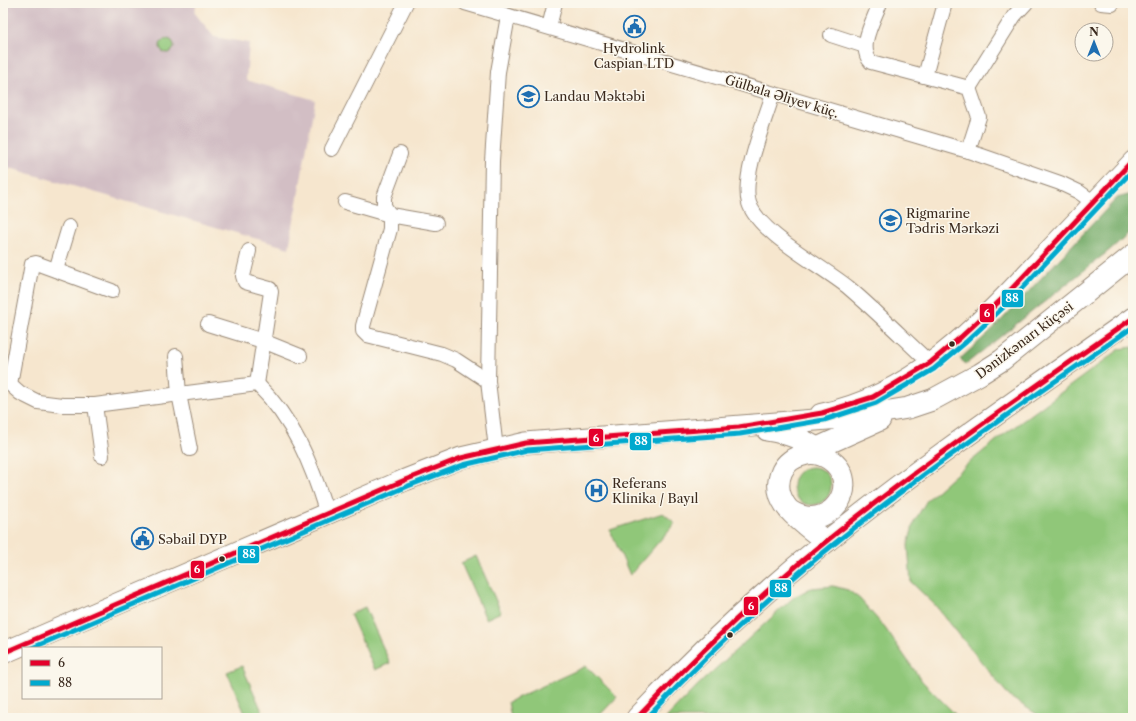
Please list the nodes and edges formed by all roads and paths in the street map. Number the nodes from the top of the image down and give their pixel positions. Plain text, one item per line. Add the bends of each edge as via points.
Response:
1 (406, 3) edge
2 (465, 3) edge
3 (556, 3) edge
4 (880, 3) edge
5 (945, 3) edge
6 (1026, 3) edge
7 (508, 16) junction
8 (549, 27) junction
9 (831, 35) dead end
10 (865, 46) junction
11 (925, 76) junction
12 (969, 88) junction
13 (773, 94) junction
14 (332, 149) dead end
15 (968, 151) junction
16 (400, 154) dead end
17 (1132, 163) edge
18 (345, 202) dead end
19 (1093, 202) junction
20 (390, 215) junction
21 (436, 223) dead end
22 (69, 227) dead end
23 (249, 251) dead end
24 (1133, 256) edge
25 (56, 270) junction
26 (112, 291) dead end
27 (1133, 318) edge
28 (208, 324) dead end
29 (263, 341) junction
30 (176, 356) dead end
31 (300, 356) dead end
32 (930, 363) junction
33 (6, 381) edge
34 (488, 381) junction
35 (257, 384) junction
36 (179, 394) junction
37 (95, 406) junction
38 (908, 408) junction
39 (739, 427) junction
40 (190, 449) dead end
41 (496, 449) junction
42 (102, 456) dead end
43 (830, 461) junction
44 (789, 510) junction
45 (328, 514) junction
46 (859, 517) junction
47 (826, 542) junction
48 (3, 653) edge
49 (637, 718) edge

1 - 14 street
2 - 7 street, Gülbala Əliyev küç.
3 - 8 street
4 - 10 street
5 - 11 street
6 - 12 street via 1014,16
7 - 8 street, Gülbala Əliyev küç.
7 - 34 street via 501,47 495,104
8 - 13 street, Gülbala Əliyev küç.
9 - 10 street
10 - 11 street via 865,56 871,62
11 - 12 street
12 - 15 street via 979,117
13 - 15 street, Gülbala Əliyev küç.
13 - 32 street via 749,172 747,190 756,217 790,247 849,288
15 - 19 street, Gülbala Əliyev küç. via 1060,183
16 - 20 street via 384,197 384,206
17 - 19 main road
18 - 20 street
19 - 32 main road via 1004,296
20 - 21 street
20 - 34 street via 390,229 363,331 367,335 442,354
22 - 25 street
23 - 29 street via 243,276 245,282 270,289 271,292
24 - 38 highway, Dənizkənarı küçəsi via 991,367 960,387
25 - 26 street
25 - 33 street via 36,263 30,268
27 - 46 highway via 974,431
28 - 29 street
29 - 31 street
29 - 35 street
30 - 36 street
32 - 39 main road via 892,386 851,405 822,413
33 - 37 street via 20,393 38,402
34 - 41 street
35 - 36 street
35 - 45 street via 268,395 304,447
36 - 37 street
36 - 40 street
37 - 42 street
38 - 39 highway, Dənizkənarı küçəsi via 853,417
38 - 43 highway
39 - 41 highway via 526,443
39 - 43 highway via 786,434 806,441
41 - 45 highway via 455,460
43 - 44 highway via 796,457 783,469 779,477 779,495
43 - 44 highway via 843,483 843,493 833,510 816,518 797,516
43 - 46 highway
44 - 47 highway
45 - 48 highway
46 - 47 highway
47 - 49 highway via 753,605

